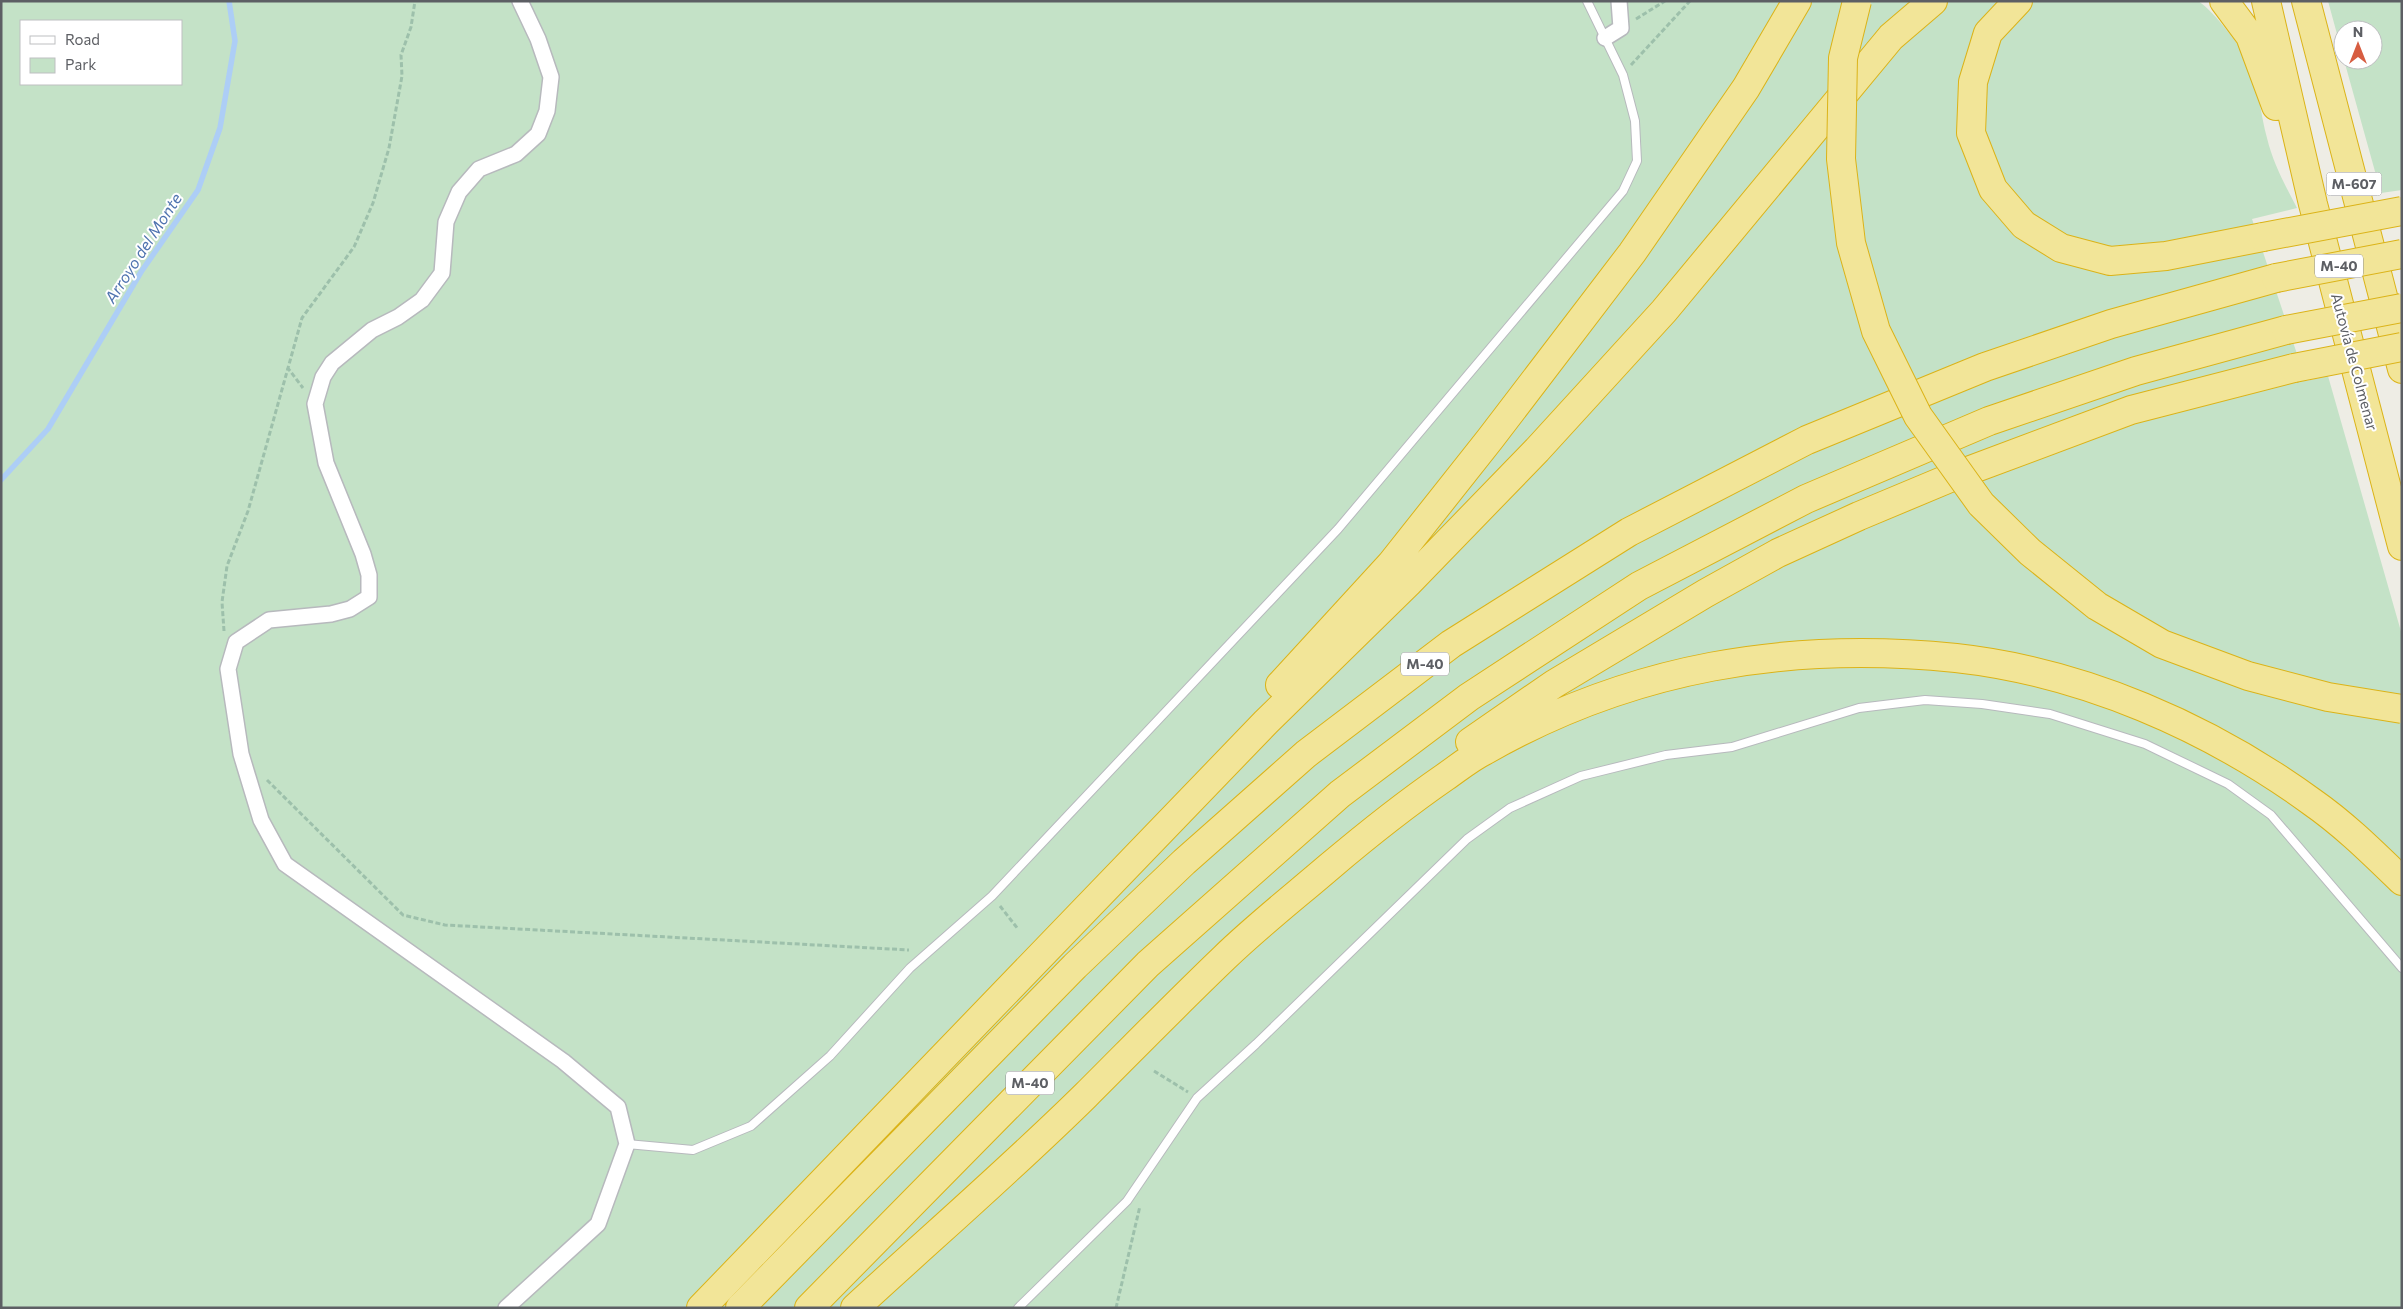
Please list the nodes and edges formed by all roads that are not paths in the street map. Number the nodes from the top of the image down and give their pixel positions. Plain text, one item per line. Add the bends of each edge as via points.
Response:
1 (520, 1) edge
2 (1586, 1) edge
3 (1619, 1) edge
4 (1797, 1) edge
5 (1856, 1) edge
6 (1933, 1) edge
7 (2018, 1) edge
8 (2224, 1) edge
9 (2266, 1) edge
10 (2306, 1) edge
11 (1605, 38) junction
12 (2313, 204) junction
13 (2402, 211) edge
14 (2402, 254) edge
15 (2402, 308) edge
16 (2402, 347) edge
17 (2402, 368) edge
18 (2402, 546) edge
19 (2402, 709) edge
20 (2402, 882) edge
21 (2402, 968) edge
22 (627, 1144) junction
23 (984, 1189) junction
24 (792, 1216) junction
25 (506, 1308) edge
26 (701, 1308) edge
27 (740, 1308) edge
28 (809, 1308) edge
29 (855, 1308) edge
30 (1018, 1308) edge

1 - 22 street via 551,77 547,111 538,134 516,154 479,169 459,192 446,222 442,273 422,300 372,330 332,363 323,377 316,404 326,463 369,575 368,597 350,609 331,614 269,620 236,642 228,669 241,754 261,820 285,864 570,1067 618,1107
2 - 11 lane
3 - 11 street via 1620,28
4 - 24 highway via 1746,88 1632,253 1391,564
5 - 19 highway, bridge via 1842,58 1841,159 1851,243 1876,331 1914,408 1981,504 2030,552 2097,606 2162,644 2248,676 2328,697
6 - 24 highway via 1891,37 1664,311 1537,450 1266,722
7 - 13 highway, bridge via 1988,33 1973,82 1971,133 1993,189 2024,225 2060,248 2110,260 2166,256
8 - 12 highway via 2250,36
9 - 12 highway, Autovía de Colmenar / M-607
10 - 17 highway, M-607
11 - 22 lane via 1622,75 1635,121 1637,161 1623,191 1338,529 992,896 910,968 830,1056 752,1126 693,1150
12 - 18 highway, Autovía de Colmenar / M-607
14 - 27 highway, M-40, bridge via 2276,278 2111,324 2012,358 1807,440 1629,532 1451,644 1306,754 1184,862 1075,966
15 - 28 highway, M-40, bridge via 2286,330 2136,371 1988,420 1806,499 1639,586 1469,697 1340,794 1148,964
16 - 23 highway, bridge via 2294,368 2131,410 1966,471 1859,516 1754,567 1554,684 1358,826 1220,949
20 - 23 highway via 2364,844 2314,802 2191,729 2118,697 2052,676 1983,661 1896,652 1814,653 1730,662 1640,683 1560,712 1481,752 1390,815 1228,955 1078,1103
21 - 30 lane via 2271,815 2228,784 2145,744 2050,714 1925,700 1860,708 1732,747 1666,755 1581,776 1510,808 1467,839 1197,1098 1127,1201
22 - 25 street via 598,1224
23 - 29 highway
24 - 26 highway

